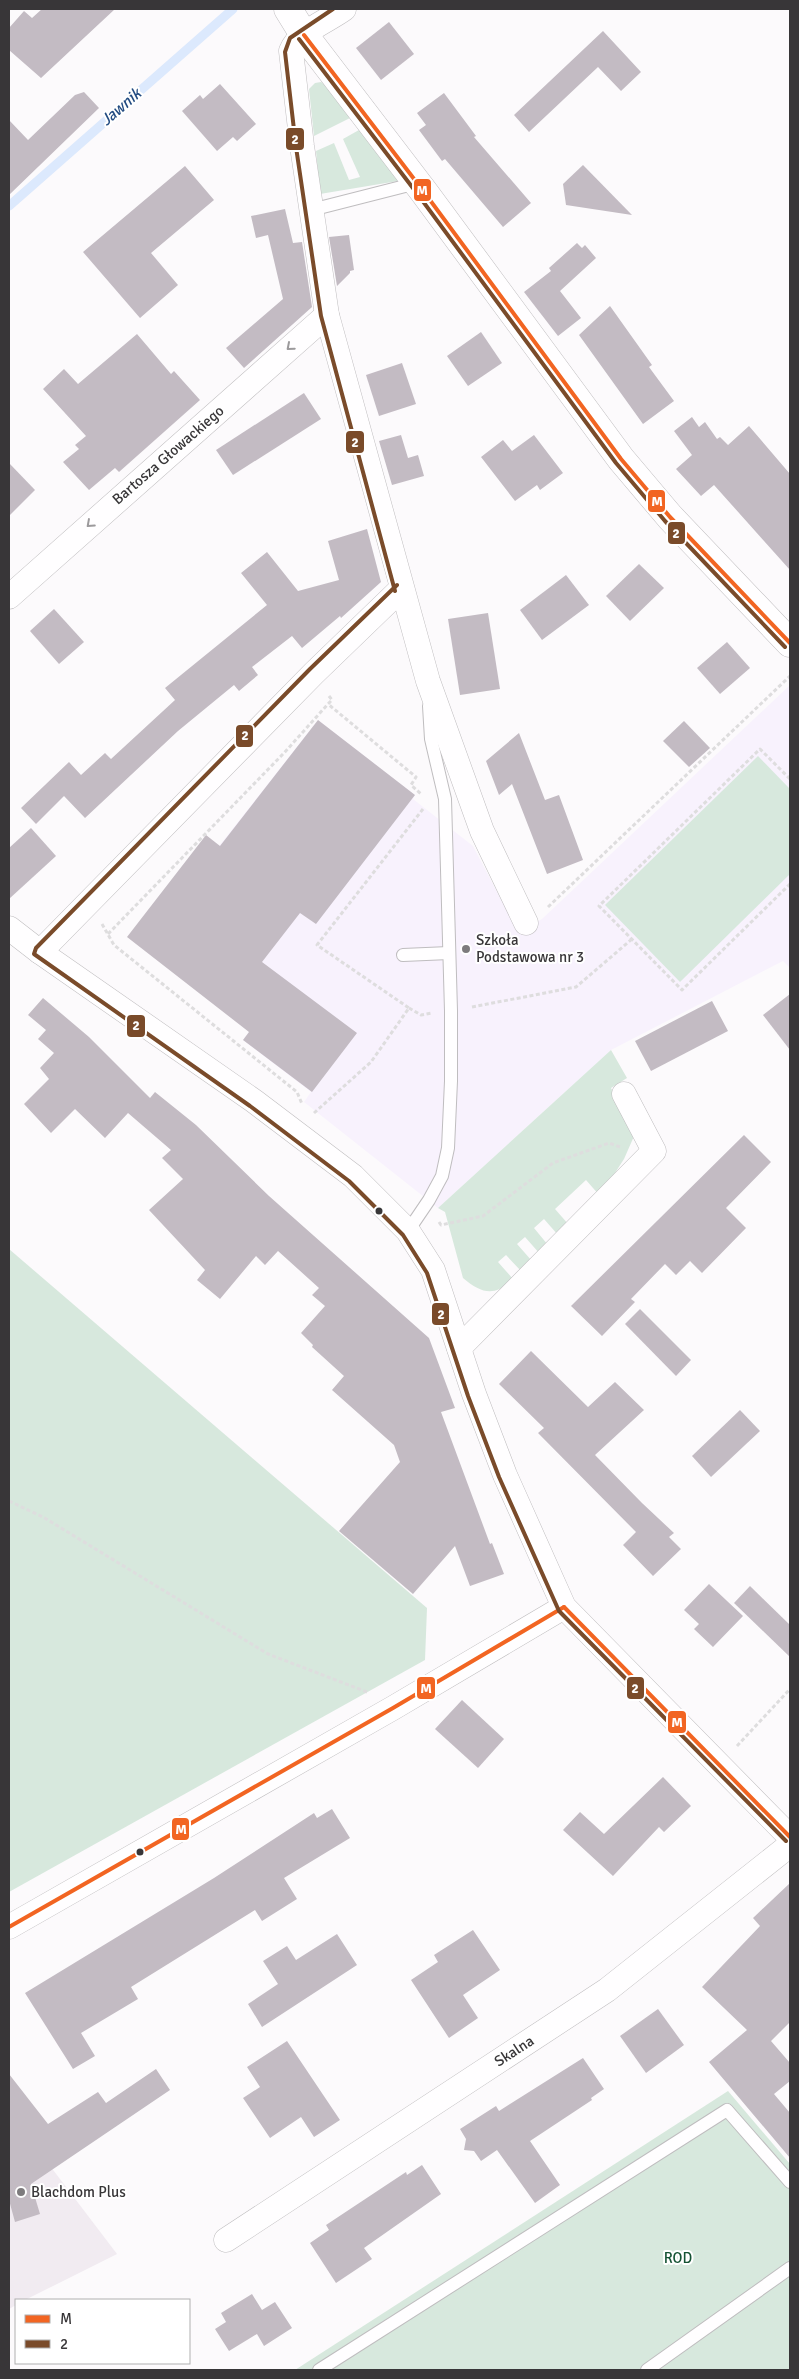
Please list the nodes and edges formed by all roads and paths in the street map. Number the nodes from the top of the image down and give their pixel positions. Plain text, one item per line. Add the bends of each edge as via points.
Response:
1 (288, 9) edge
2 (344, 9) edge
3 (304, 35) junction
4 (417, 183) junction
5 (311, 210) junction
6 (327, 315) junction
7 (402, 589) junction
8 (9, 597) edge
9 (790, 643) edge
10 (314, 674) junction
11 (790, 676) edge
12 (428, 681) junction
13 (328, 704) junction
14 (790, 779) edge
15 (423, 796) dead end
16 (424, 807) dead end
17 (790, 884) edge
18 (85, 906) junction
19 (526, 923) joint
20 (9, 928) edge
21 (108, 934) junction
22 (632, 940) junction
23 (40, 952) junction
24 (449, 953) junction
25 (403, 955) dead end
26 (409, 1008) junction
27 (451, 1011) junction
28 (624, 1094) dead end
29 (304, 1108) dead end
30 (308, 1112) dead end
31 (312, 1115) junction
32 (312, 1145) junction
33 (654, 1151) junction
34 (442, 1225) dead end
35 (408, 1231) junction
36 (459, 1348) junction
37 (9, 1501) edge
38 (564, 1607) junction
39 (790, 1689) edge
40 (393, 1708) junction
41 (720, 1765) junction
42 (790, 1837) edge
43 (790, 1845) edge
44 (9, 1927) edge
45 (790, 2182) edge
46 (226, 2240) dead end
47 (790, 2268) edge
48 (319, 2370) edge
49 (647, 2370) edge

1 - 3 street
2 - 3 street
3 - 4 street
3 - 5 street via 291,50
4 - 5 lane
4 - 9 street via 621,459 670,517
5 - 6 street
6 - 7 street
6 -> 8 street, Bartosza Głowackiego
7 - 10 street
7 - 12 street
10 - 13 path via 332,700
10 - 18 street
11 - 19 path via 539,916
12 - 19 street via 482,831
12 - 24 lane via 432,739 445,799
13 - 15 path via 416,777 410,785
13 - 21 path
14 - 22 path via 760,749 599,906
16 - 26 path via 318,945
17 - 22 path via 682,990
18 - 21 path
18 - 23 street
20 - 23 street
21 - 29 path via 114,945 297,1092
22 - 27 path via 576,987
23 - 32 street
24 - 25 lane
24 - 27 lane
26 - 27 path via 421,1015
26 - 31 path via 371,1062
27 - 35 lane via 448,1148 442,1176
28 - 33 street
30 - 31 path
31 - 32 path via 326,1126
32 - 35 street via 353,1176
33 - 34 path via 628,1150 609,1143 553,1163 482,1216
33 - 36 street
35 - 36 street via 433,1270
36 - 38 street via 505,1475
37 - 40 path via 43,1517 268,1654 374,1695
38 - 40 street
38 - 41 street
39 - 41 path
40 - 44 street
41 - 42 street
43 - 46 street, Skalna via 607,1990
45 - 48 lane via 726,2110
47 - 49 lane

